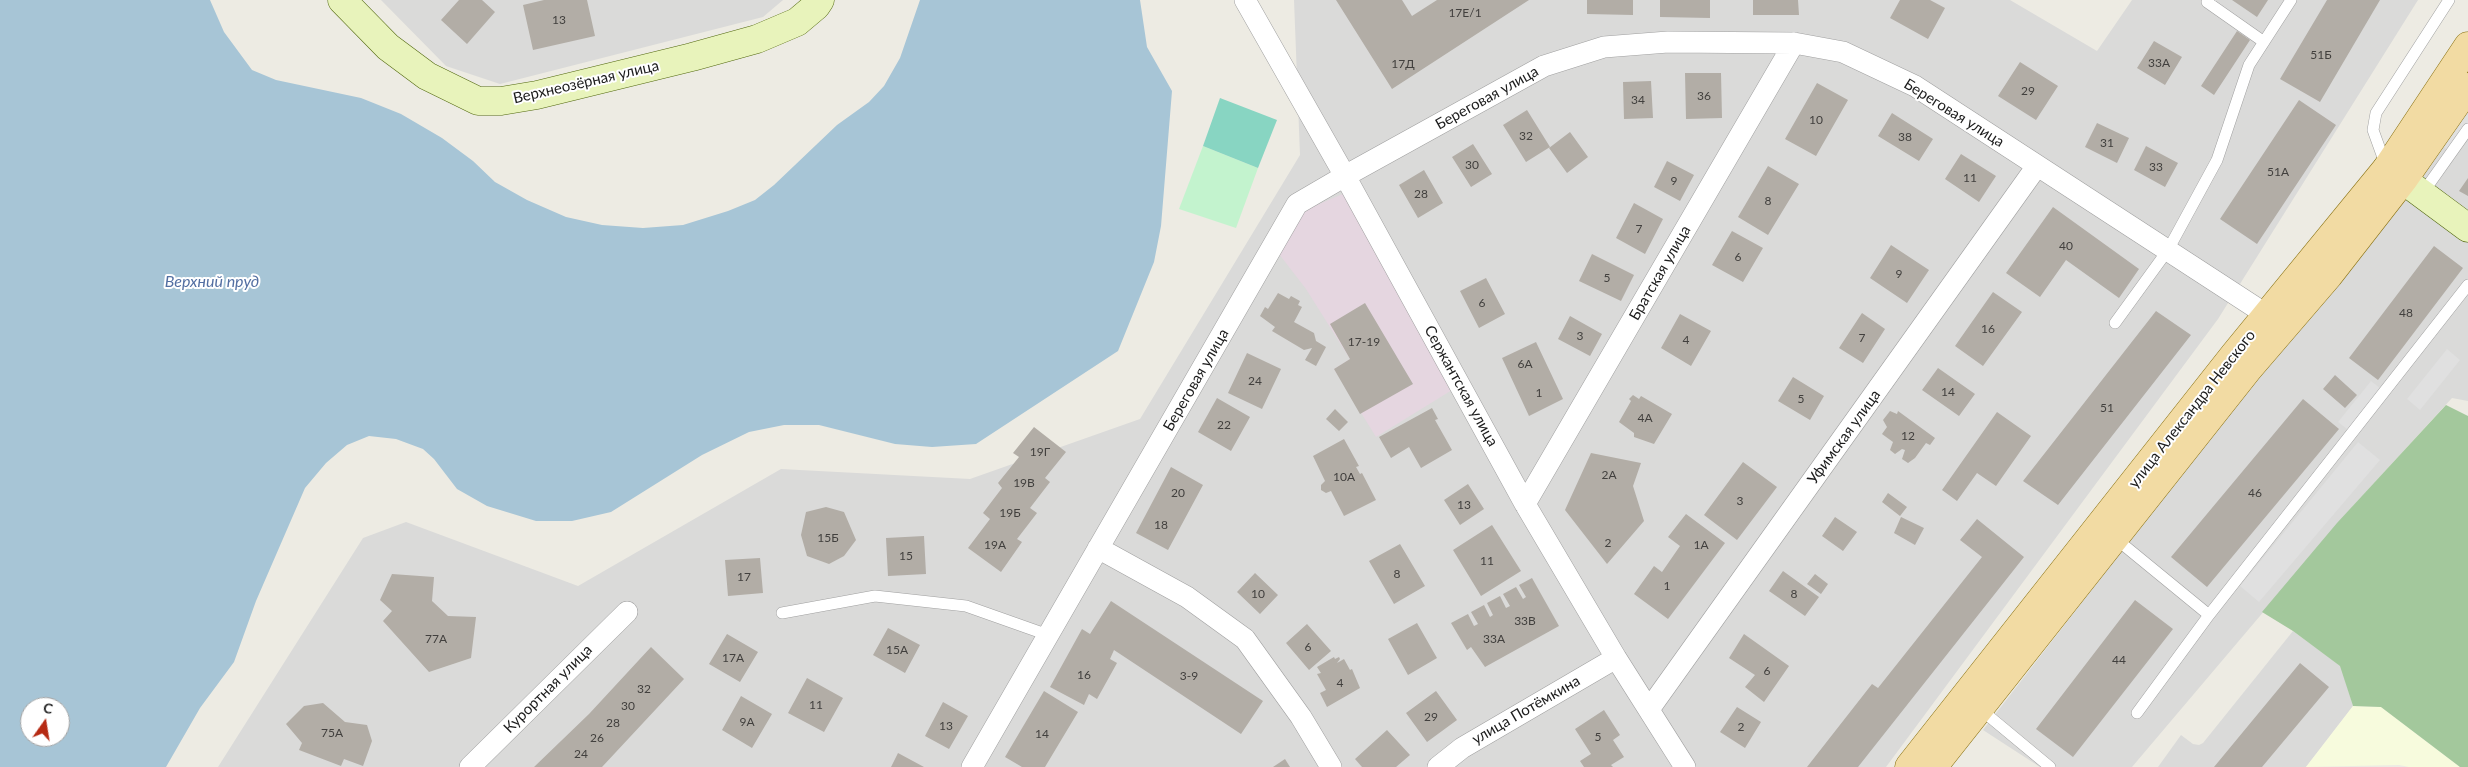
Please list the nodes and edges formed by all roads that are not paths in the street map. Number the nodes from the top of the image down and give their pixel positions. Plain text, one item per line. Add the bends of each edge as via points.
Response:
1 (342, 0) edge
2 (820, 0) edge
3 (1245, 0) edge
4 (2208, 0) edge
5 (2291, 0) edge
6 (2449, 0) edge
7 (2264, 42) junction
8 (1794, 43) junction
9 (2468, 46) edge
10 (2468, 88) edge
11 (2468, 129) edge
12 (2037, 166) junction
13 (1345, 176) junction
14 (2404, 181) junction
15 (2468, 228) edge
16 (2168, 250) junction
17 (2468, 285) edge
18 (2266, 315) junction
19 (2115, 323) dead end
20 (1525, 504) junction
21 (2115, 538) junction
22 (1098, 548) junction
23 (627, 612) dead end
24 (782, 613) dead end
25 (2209, 615) junction
26 (1048, 635) junction
27 (1616, 658) junction
28 (1650, 708) junction
29 (1979, 708) junction
30 (2136, 713) dead end
31 (470, 767) edge
32 (972, 767) edge
33 (1331, 767) edge
34 (1438, 767) edge
35 (1685, 767) edge
36 (1909, 767) edge
37 (1933, 767) edge
38 (2050, 767) edge

1 - 2 street, Верхнеозёрная улица via 396,53 427,76 478,101 501,101 692,58 757,39 797,22
3 - 13 street, Сержантская улица
4 - 7 lane
5 - 7 lane
6 - 14 lane via 2376,113 2373,130 2378,149
7 - 16 lane via 2250,65 2217,160
8 - 12 street, Береговая улица via 1843,52 1915,86
8 - 13 street, Береговая улица via 1668,42 1604,47 1544,66
8 - 20 street, Братская улица
9 - 14 main road, улица Александра Невского
10 - 14 main road, улица Александра Невского
11 - 14 lane
12 - 16 street, Береговая улица
12 - 28 street, Уфимская улица
13 - 20 street, Сержантская улица
13 - 22 street, Береговая улица via 1297,204
14 - 15 street
14 - 18 main road, улица Александра Невского
14 - 21 main road, улица Александра Невского via 2249,368
16 - 18 street, Береговая улица
16 - 19 lane
17 - 25 lane
18 - 36 main road, улица Александра Невского
20 - 27 street, Сержантская улица
21 - 25 lane
21 - 29 main road, улица Александра Невского
22 - 26 street, Береговая улица
22 - 33 street via 1187,597 1245,639 1301,717
23 - 31 street, Курортная улица
24 - 26 lane via 875,596 966,606
25 - 30 lane
26 - 32 street, Береговая улица
27 - 28 street, Сержантская улица
27 - 34 street, улица Потёмкина via 1462,748
28 - 35 street, Сержантская улица
29 - 37 main road, улица Александра Невского
29 - 38 lane

